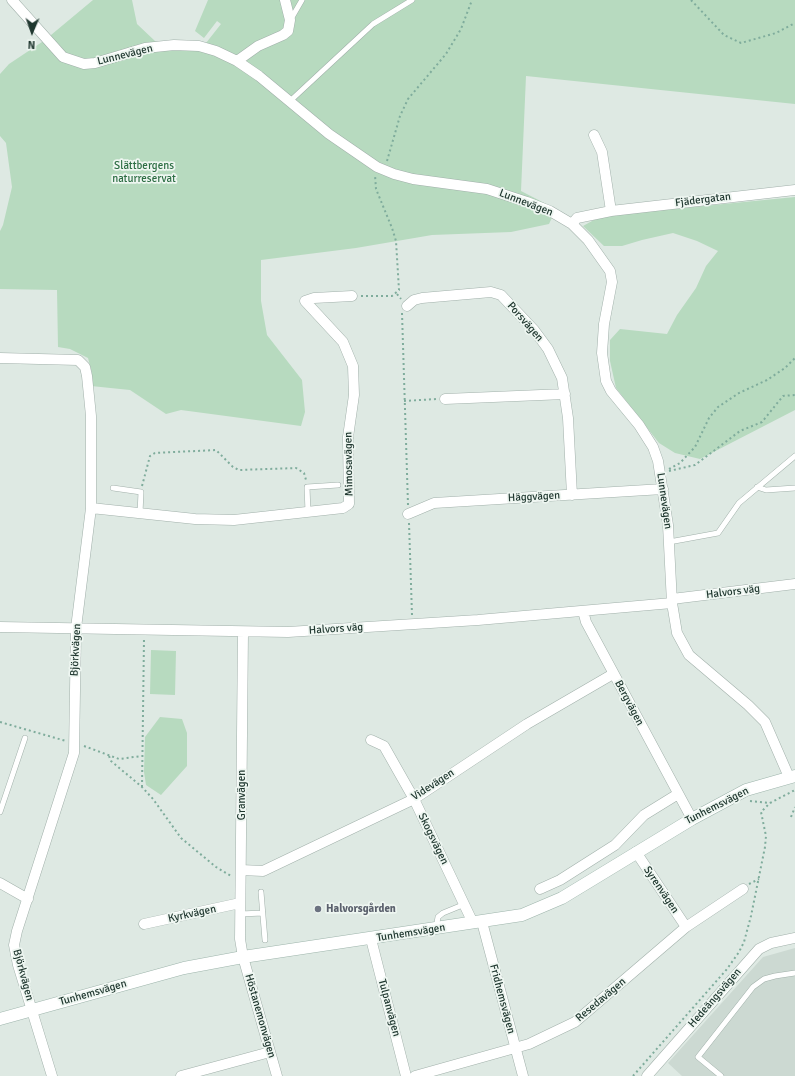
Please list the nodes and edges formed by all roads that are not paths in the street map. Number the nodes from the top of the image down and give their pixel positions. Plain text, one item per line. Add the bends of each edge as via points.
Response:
1 (12, 0) edge
2 (285, 0) edge
3 (302, 0) edge
4 (412, 0) edge
5 (290, 20) junction
6 (237, 61) junction
7 (289, 102) junction
8 (594, 135) dead end
9 (795, 190) edge
10 (611, 211) junction
11 (572, 224) junction
12 (352, 296) road end
13 (407, 306) road end
14 (0, 358) edge
15 (564, 394) junction
16 (445, 399) road end
17 (795, 456) edge
18 (338, 485) dead end
19 (757, 487) junction
20 (113, 488) dead end
21 (795, 488) edge
22 (663, 489) junction
23 (572, 495) junction
24 (91, 508) junction
25 (308, 512) junction
26 (140, 514) junction
27 (408, 514) road end
28 (669, 542) junction
29 (795, 584) edge
30 (672, 601) junction
31 (583, 611) junction
32 (0, 627) edge
33 (76, 628) junction
34 (243, 632) junction
35 (613, 674) junction
36 (25, 738) dead end
37 (371, 740) dead end
38 (792, 776) edge
39 (678, 794) junction
40 (414, 799) junction
41 (0, 812) edge
42 (692, 818) junction
43 (636, 852) junction
44 (241, 873) junction
45 (0, 883) edge
46 (540, 889) dead end
47 (743, 889) dead end
48 (261, 892) dead end
49 (28, 898) junction
50 (240, 903) junction
51 (465, 904) junction
52 (263, 913) junction
53 (240, 914) junction
54 (478, 923) junction
55 (144, 924) dead end
56 (686, 927) junction
57 (436, 929) junction
58 (795, 938) edge
59 (371, 939) junction
60 (265, 940) dead end
61 (243, 957) junction
62 (795, 973) edge
63 (32, 1010) junction
64 (0, 1019) edge
65 (516, 1048) junction
66 (270, 1052) junction
67 (52, 1076) edge
68 (181, 1076) edge
69 (277, 1076) edge
70 (406, 1076) edge
71 (415, 1076) edge
72 (523, 1076) edge
73 (648, 1076) edge
74 (721, 1076) edge

1 - 6 street, Lunnevägen via 63,57 84,64 145,48 174,45 199,46
2 - 5 street
3 - 5 lane
4 - 7 lane via 373,24
5 - 6 street via 288,31 283,35 258,46
6 - 7 street, Lunnevägen
7 - 11 street, Lunnevägen via 330,134 381,168 413,179 487,189 550,211
8 - 10 street via 602,152
9 - 10 street, Fjädergatan
10 - 11 street, Fjädergatan via 577,218
11 - 22 street, Lunnevägen via 588,240 610,271 612,282 604,324 602,353 606,381 653,447
12 - 25 street, Mimosavägen via 314,298 305,301 342,342 353,366 355,382 348,425 349,504 343,508
13 - 15 street, Porsvägen via 422,298 491,292 501,295 534,330 548,350 562,378
14 - 24 street, Björkvägen via 78,360 85,367 91,416
15 - 16 street
15 - 23 street, Porsvägen
17 - 19 lane, Lunnevägen
18 - 25 lane via 307,487
19 - 21 lane via 766,490
19 - 28 lane, Lunnevägen via 732,510 718,533
20 - 26 lane via 141,492
22 - 23 street, Häggvägen
22 - 28 street, Lunnevägen
23 - 27 street, Häggvägen via 434,503
24 - 26 street, Mimosavägen
24 - 33 street, Björkvägen
25 - 26 street, Mimosavägen via 234,520 195,520
28 - 30 street, Lunnevägen
29 - 30 street, Halvors väg
30 - 31 street, Halvors väg
30 - 38 street, Lunnevägen via 677,633 689,655 758,714 769,729
31 - 34 street, Halvors väg via 318,630
31 - 35 street, Bergvägen via 586,622
32 - 33 street, Halvors väg
33 - 34 street, Halvors väg
33 - 49 street, Björkvägen via 72,762
34 - 44 street, Granvägen
35 - 39 street, Bergvägen
35 - 40 street, Videvägen via 527,724
36 - 41 lane
37 - 40 street, Skogsvägen via 384,746
38 - 42 street, Tunhemsvägen via 746,790
39 - 42 street, Bergvägen
39 - 46 street via 644,815 615,845 560,880
40 - 44 street, Videvägen via 263,871
40 - 51 street, Skogsvägen
42 - 43 street, Tunhemsvägen
43 - 54 street, Tunhemsvägen via 562,898 539,909 522,915
43 - 56 street, Syrenvägen
44 - 50 street, Granvägen
45 - 49 street
47 - 56 street, Resedavägen
48 - 52 lane
49 - 63 street, Björkvägen via 14,945
50 - 53 street, Granvägen
50 - 55 street, Kyrkvägen
51 - 54 street, Skogsvägen
51 - 57 lane via 443,912 438,917
52 - 53 lane
52 - 60 lane
53 - 61 street, Granvägen
54 - 57 street, Tunhemsvägen
54 - 65 street, Fridhemsvägen
56 - 65 street, Resedavägen via 575,1022
57 - 59 street, Tunhemsvägen
58 - 73 street, Hedeängsvägen via 771,943 759,949
59 - 61 street, Tunhemsvägen
59 - 70 street, Tulpanvägen
61 - 63 street, Tunhemsvägen via 184,968
61 - 66 street, Höstanemonvägen
62 - 74 lane via 764,979 753,987 698,1057
63 - 64 street, Tunhemsvägen
63 - 67 street, Björkvägen
65 - 71 street, Resedavägen
65 - 72 street, Fridhemsvägen
66 - 68 street
66 - 69 street, Höstanemonvägen

